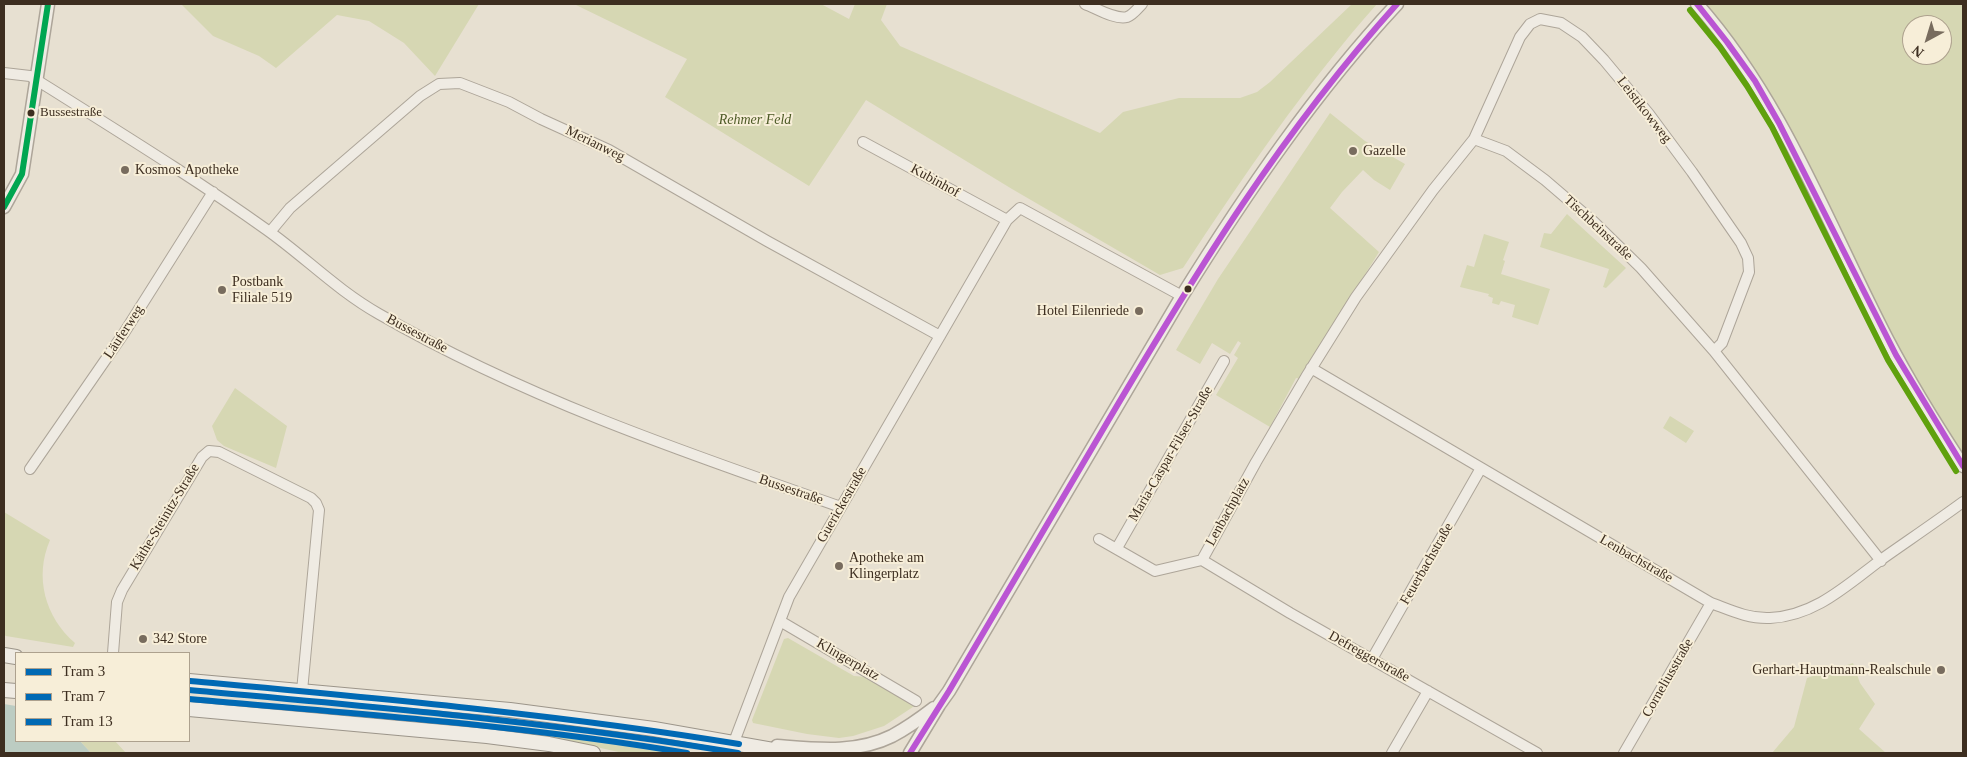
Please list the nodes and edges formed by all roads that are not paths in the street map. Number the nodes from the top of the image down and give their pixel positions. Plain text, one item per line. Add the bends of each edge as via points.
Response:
1 (48, 4) edge
2 (1085, 4) edge
3 (1142, 4) edge
4 (1397, 4) edge
5 (1696, 4) edge
6 (4, 73) edge
7 (37, 81) junction
8 (1474, 139) junction
9 (862, 142) dead end
10 (213, 192) junction
11 (4, 207) edge
12 (1007, 220) junction
13 (270, 232) junction
14 (1182, 296) junction
15 (940, 336) junction
16 (1714, 351) junction
17 (1224, 360) dead end
18 (1311, 368) junction
19 (1963, 466) edge
20 (1481, 468) junction
21 (30, 469) dead end
22 (1963, 502) edge
23 (841, 507) junction
24 (1100, 539) dead end
25 (1117, 548) junction
26 (1202, 560) junction
27 (1881, 561) junction
28 (1711, 603) junction
29 (780, 621) junction
30 (113, 652) edge
31 (1372, 659) junction
32 (190, 681) edge
33 (302, 691) junction
34 (1428, 691) junction
35 (916, 700) dead end
36 (939, 706) junction
37 (190, 709) edge
38 (734, 742) junction
39 (593, 753) edge
40 (790, 753) edge
41 (910, 753) edge
42 (1392, 753) edge
43 (1537, 753) edge
44 (1624, 753) edge

1 - 7 street
2 - 3 street via 1117,17 1132,14
4 - 14 street via 1294,128
5 - 19 street via 1751,74 1784,130 1891,346 1926,411
6 - 7 street, Bussestraße via 30,76
7 - 10 street, Bussestraße
7 - 11 street via 22,174
8 - 16 street, Tischbeinstraße via 1506,151 1594,222 1641,268
8 - 16 street, Leistikowweg via 1520,36 1530,24 1540,19 1550,20 1561,23 1582,37 1648,114 1745,250 1749,266 1746,281 1722,343
8 - 18 street via 1394,242
9 - 12 street, Kubinhof
10 - 13 street, Bussestraße
10 - 21 street, Läuferweg via 124,333
12 - 14 street via 1020,208
12 - 15 street, Guerickestraße
13 - 15 street, Merianweg via 290,208 420,96 439,84 460,83 509,102 609,150
13 - 23 street, Bussestraße via 357,301 497,376 624,430
14 - 36 street
15 - 23 street, Guerickestraße
16 - 27 street, Tischbeinstraße
17 - 25 street, Maria-Caspar-Filser-Straße
18 - 20 street, Lenbachstraße
18 - 26 street, Lenbachplatz
20 - 28 street, Lenbachstraße
20 - 31 street, Feuerbachstraße
22 - 27 street, Lenbachstraße
23 - 29 street, Guerickestraße via 789,597
24 - 25 street, Lenbachplatz
25 - 26 street, Lenbachplatz via 1155,571
26 - 31 street, Defreggerstraße
27 - 28 street, Lenbachstraße via 1833,596 1795,615 1747,616
28 - 44 street, Corneliusstraße
29 - 35 street, Klingerplatz
29 - 38 street, Guerickestraße
30 - 33 street, Käthe-Steinitz-Straße via 117,602 122,590 202,457 209,451 218,452 311,498 319,510
31 - 34 street, Defreggerstraße
32 - 33 main road
33 - 38 main road via 510,710
34 - 42 street
34 - 43 street, Defreggerstraße
36 - 38 street via 891,736 852,748 831,750
36 - 41 street
37 - 39 main road via 487,736
38 - 40 main road

